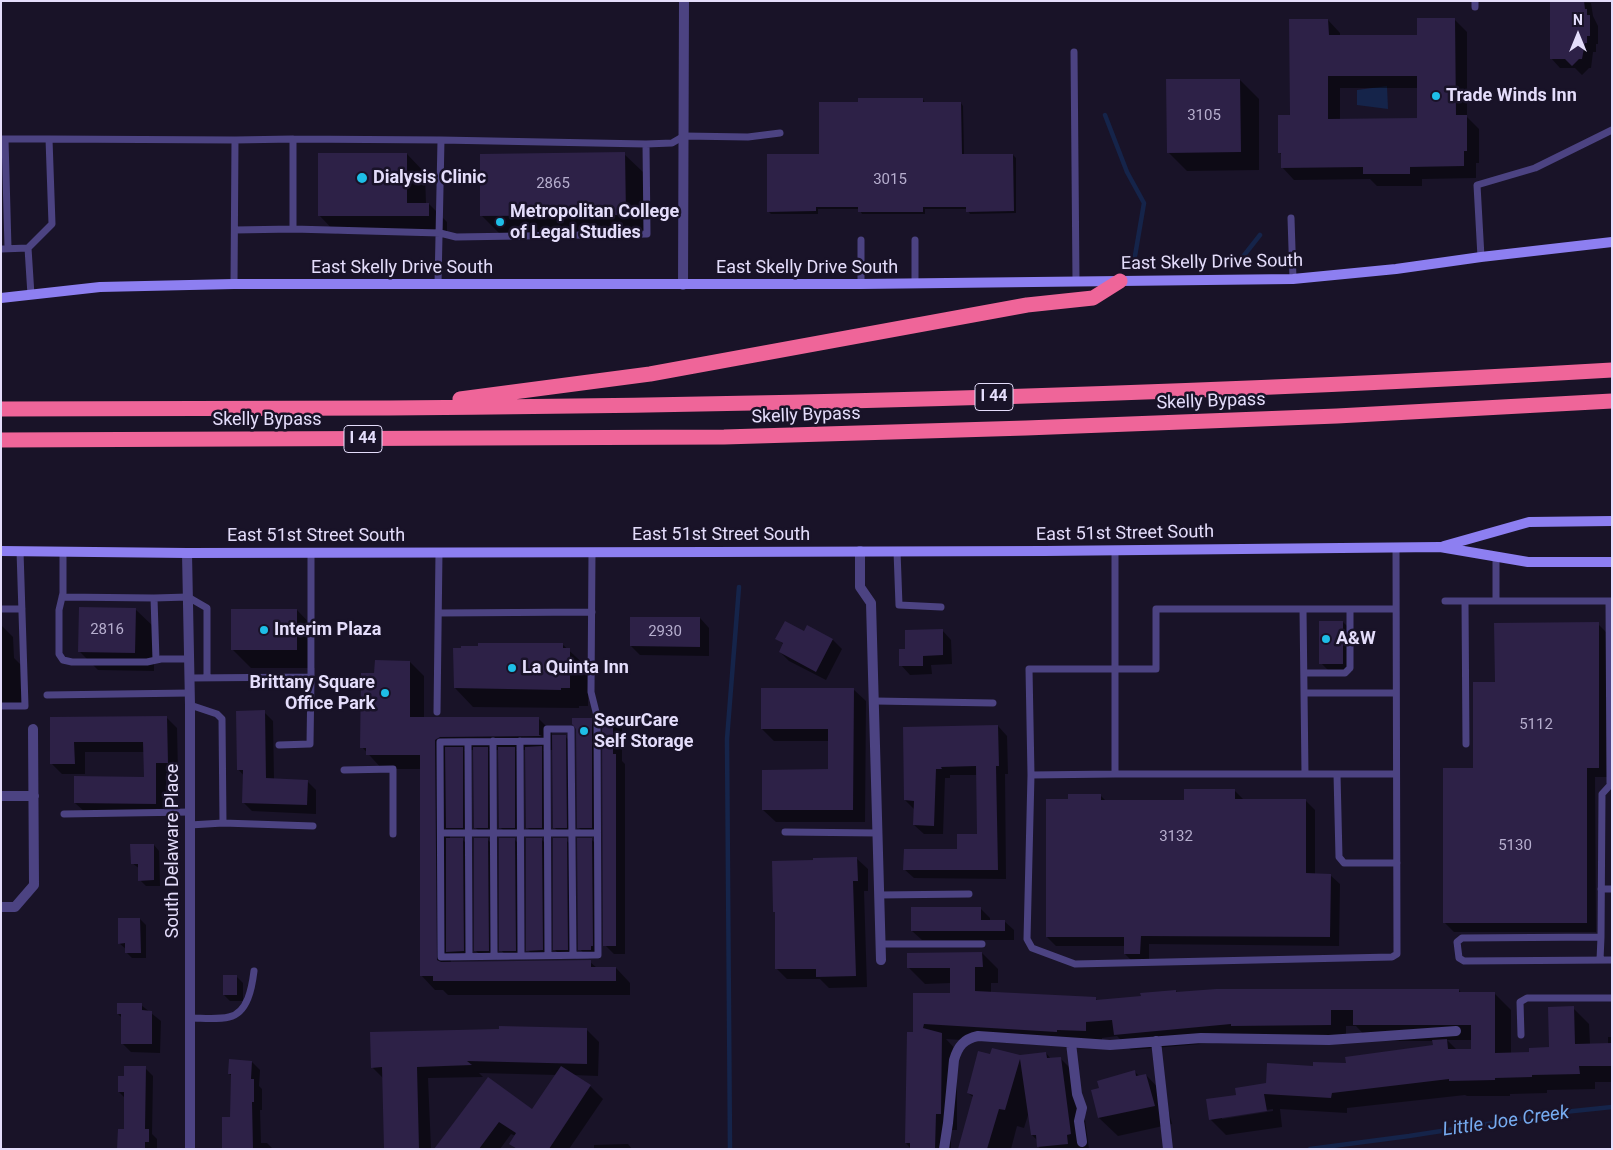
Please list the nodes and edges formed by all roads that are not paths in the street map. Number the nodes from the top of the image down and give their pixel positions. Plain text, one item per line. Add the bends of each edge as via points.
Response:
1 (684, 1) edge
2 (1074, 52) dead end
3 (1612, 130) edge
4 (780, 133) dead end
5 (684, 136) junction
6 (3, 138) edge
7 (49, 139) junction
8 (293, 139) junction
9 (235, 140) junction
10 (442, 140) junction
11 (646, 144) junction
12 (1291, 218) dead end
13 (293, 229) junction
14 (235, 230) junction
15 (440, 233) junction
16 (861, 240) dead end
17 (915, 240) dead end
18 (1612, 242) edge
19 (4, 248) edge
20 (28, 248) junction
21 (1481, 256) junction
22 (1293, 278) junction
23 (1076, 281) junction
24 (1120, 281) junction
25 (234, 284) junction
26 (438, 284) junction
27 (861, 284) junction
28 (915, 284) junction
29 (683, 285) junction
30 (31, 295) junction
31 (1, 298) edge
32 (1605, 370) edge
33 (1606, 401) edge
34 (389, 408) junction
35 (1, 409) edge
36 (1, 440) edge
37 (1612, 521) edge
38 (1440, 547) junction
39 (1396, 548) junction
40 (1115, 550) junction
41 (1, 551) edge
42 (20, 551) junction
43 (860, 551) junction
44 (897, 551) junction
45 (63, 552) junction
46 (311, 552) junction
47 (439, 552) junction
48 (592, 552) junction
49 (187, 553) junction
50 (1496, 557) junction
51 (1612, 562) edge
52 (62, 597) junction
53 (188, 597) junction
54 (154, 598) junction
55 (1445, 601) dead end
56 (1465, 601) junction
57 (1496, 601) junction
58 (1610, 601) edge
59 (941, 607) dead end
60 (1303, 608) junction
61 (1350, 609) junction
62 (1396, 609) junction
63 (1, 610) edge
64 (22, 610) junction
65 (439, 612) junction
66 (592, 612) junction
67 (189, 659) junction
68 (156, 660) junction
69 (1116, 669) junction
70 (1304, 673) junction
71 (311, 677) junction
72 (190, 678) junction
73 (207, 678) junction
74 (190, 693) junction
75 (1304, 693) junction
76 (1396, 693) junction
77 (46, 695) dead end
78 (875, 701) junction
79 (993, 703) dead end
80 (190, 705) junction
81 (1, 706) edge
82 (437, 712) dead end
83 (33, 729) dead end
84 (493, 741) junction
85 (520, 741) junction
86 (547, 741) junction
87 (468, 742) junction
88 (1466, 744) dead end
89 (279, 745) dead end
90 (344, 770) dead end
91 (1115, 774) junction
92 (1305, 774) junction
93 (1337, 774) junction
94 (1396, 774) junction
95 (1031, 775) junction
96 (1611, 783) edge
97 (1, 796) edge
98 (34, 796) junction
99 (190, 812) junction
100 (64, 814) dead end
101 (223, 823) junction
102 (190, 825) junction
103 (314, 826) dead end
104 (785, 832) dead end
105 (441, 833) junction
106 (469, 833) junction
107 (494, 833) junction
108 (520, 833) junction
109 (547, 833) junction
110 (572, 833) junction
111 (598, 833) junction
112 (878, 833) junction
113 (393, 834) dead end
114 (1397, 863) junction
115 (1601, 889) junction
116 (1612, 889) edge
117 (969, 894) dead end
118 (879, 895) junction
119 (1, 907) edge
120 (1601, 937) junction
121 (880, 944) junction
122 (982, 944) dead end
123 (548, 955) junction
124 (572, 955) junction
125 (469, 956) junction
126 (494, 956) junction
127 (521, 956) junction
128 (881, 960) dead end
129 (1600, 960) junction
130 (1612, 960) edge
131 (254, 971) dead end
132 (1612, 998) edge
133 (190, 1018) junction
134 (1456, 1031) dead end
135 (1521, 1034) dead end
136 (1156, 1041) junction
137 (1071, 1043) junction
138 (1082, 1142) dead end
139 (190, 1149) edge
140 (944, 1149) edge
141 (1168, 1149) edge

1 - 5 street
2 - 23 lane
3 - 21 lane via 1535,168 1477,185
4 - 5 lane via 748,137
5 - 11 lane via 672,143
5 - 29 street
6 - 7 lane
6 - 19 lane
7 - 9 lane
7 - 20 lane via 52,224
8 - 9 lane
8 - 10 lane
8 - 13 lane
9 - 14 lane
10 - 11 lane
10 - 15 lane
11 - 15 lane via 647,234 456,237
12 - 22 lane
13 - 14 lane
13 - 15 lane
14 - 25 lane
15 - 26 lane
16 - 27 lane
17 - 28 lane
18 - 21 main road, East Skelly Drive South
19 - 20 lane
20 - 30 lane
21 - 22 main road, East Skelly Drive South via 1396,269
22 - 24 main road, East Skelly Drive South
23 - 24 main road, East Skelly Drive South
23 - 28 main road, East Skelly Drive South
24 - 34 highway via 1093,298 1026,305 650,374
25 - 26 main road, East Skelly Drive South
25 - 30 main road, East Skelly Drive South via 100,288
26 - 29 main road, East Skelly Drive South
27 - 28 main road, East Skelly Drive South
27 - 29 main road, East Skelly Drive South
30 - 31 main road, East Skelly Drive South
32 - 34 highway, Skelly Bypass / I 44 via 1456,380 1034,396
33 - 36 highway, Skelly Bypass / I 44 via 1337,416 724,437
34 - 35 highway, Skelly Bypass / I 44
37 - 38 main road, East 51st Street South via 1529,522
38 - 39 main road, East 51st Street South
38 - 50 main road, East 51st Street South
39 - 40 main road, East 51st Street South
39 - 62 lane
40 - 44 main road, East 51st Street South
40 - 69 lane
41 - 42 main road, East 51st Street South
42 - 45 main road, East 51st Street South
42 - 64 lane
43 - 44 main road, East 51st Street South
43 - 48 main road, East 51st Street South
43 - 78 street via 860,586 871,603
44 - 59 lane via 899,605
45 - 49 main road, East 51st Street South
45 - 52 lane
46 - 47 main road, East 51st Street South
46 - 49 main road, East 51st Street South
46 - 71 lane
47 - 48 main road, East 51st Street South
47 - 65 lane
48 - 66 lane
49 - 53 street, South Delaware Place
50 - 51 main road, East 51st Street South via 1528,562
50 - 57 lane
52 - 54 lane
52 - 68 lane via 59,654 64,660
53 - 54 lane
53 - 67 street, South Delaware Place
53 - 73 lane via 207,608
54 - 68 lane
55 - 56 lane
56 - 57 lane
56 - 88 lane
57 - 58 lane
58 - 96 lane
60 - 61 lane
60 - 69 lane via 1156,609 1156,669
60 - 70 lane
61 - 62 lane
61 - 70 lane via 1350,668 1345,673
62 - 76 lane
63 - 64 lane
64 - 81 lane via 25,706
65 - 66 lane
65 - 82 lane
66 - 111 lane via 591,692 597,716
67 - 68 lane
67 - 72 street, South Delaware Place
69 - 91 lane
69 - 95 lane via 1029,669
70 - 75 lane
71 - 73 lane
71 - 89 lane via 310,744
72 - 73 lane
72 - 74 street, South Delaware Place
74 - 77 lane
74 - 80 street, South Delaware Place
75 - 76 lane
75 - 92 lane
76 - 94 lane
78 - 79 lane
78 - 112 street
80 - 99 street, South Delaware Place
80 - 101 lane via 217,714 222,719
83 - 98 street
84 - 85 lane
84 - 87 lane
84 - 107 lane
85 - 86 lane
85 - 108 lane
86 - 109 lane
86 - 110 lane via 547,729 571,729
87 - 105 lane via 440,742
87 - 106 lane
90 - 113 lane via 393,769
91 - 92 lane
91 - 95 lane
92 - 93 lane
93 - 94 lane
93 - 114 lane via 1339,858 1344,863
94 - 114 lane
95 - 114 lane via 1027,939 1032,948 1075,964 1392,958 1397,954
96 - 115 lane via 1602,794
97 - 98 street
98 - 119 street via 34,885 15,907
99 - 100 lane
99 - 102 street, South Delaware Place
101 - 102 lane
101 - 103 lane
102 - 133 street, South Delaware Place
104 - 112 lane
105 - 106 lane
105 - 125 lane via 441,956
106 - 107 lane
106 - 125 lane
107 - 108 lane
107 - 126 lane
108 - 109 lane
108 - 127 lane
109 - 110 lane
109 - 123 lane
110 - 111 lane
110 - 124 lane
111 - 124 lane via 598,955
112 - 118 street
115 - 116 lane
115 - 120 lane
117 - 118 lane
118 - 121 street
120 - 129 lane
120 - 129 lane via 1462,938 1458,942 1459,958 1464,961
121 - 122 lane
121 - 128 street
123 - 124 lane
123 - 127 lane
125 - 126 lane
126 - 127 lane
129 - 130 lane
131 - 133 lane via 252,992 235,1015
132 - 135 lane via 1527,998 1520,1002
133 - 139 street, South Delaware Place
134 - 136 street via 1330,1040 1201,1038
136 - 137 street via 1110,1045
136 - 141 street
137 - 138 street via 1077,1094 1082,1108 1078,1121
137 - 140 street via 978,1036 962,1043 954,1060

